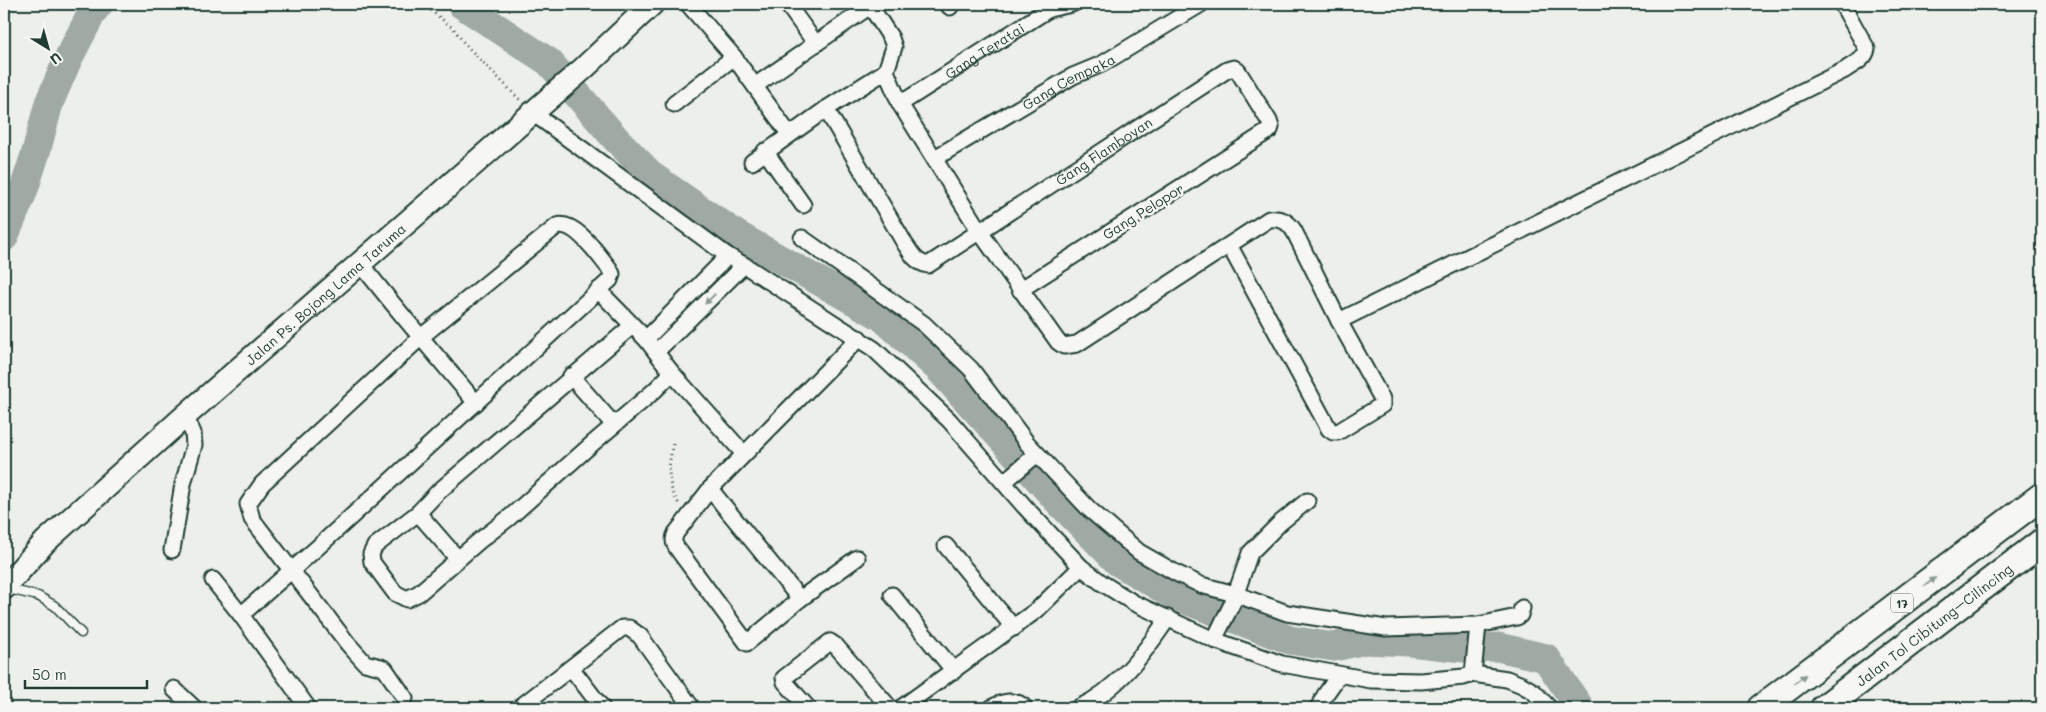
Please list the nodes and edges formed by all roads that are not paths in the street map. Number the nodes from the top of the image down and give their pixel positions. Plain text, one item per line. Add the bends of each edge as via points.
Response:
1 (652, 4) edge
2 (688, 4) edge
3 (787, 4) edge
4 (1072, 4) edge
5 (1202, 4) edge
6 (1842, 4) edge
7 (870, 5) edge
8 (816, 44) junction
9 (734, 57) junction
10 (1227, 70) joint
11 (886, 72) junction
12 (756, 85) junction
13 (674, 104) dead end
14 (900, 104) junction
15 (538, 108) junction
16 (826, 109) junction
17 (789, 134) junction
18 (766, 152) junction
19 (935, 158) junction
20 (752, 162) dead end
21 (803, 205) dead end
22 (980, 232) junction
23 (802, 238) dead end
24 (1229, 244) junction
25 (728, 256) junction
26 (361, 264) junction
27 (744, 265) junction
28 (598, 290) junction
29 (1020, 290) junction
30 (1339, 321) junction
31 (632, 326) junction
32 (421, 337) junction
33 (859, 338) junction
34 (646, 339) junction
35 (656, 352) junction
36 (672, 373) junction
37 (571, 376) junction
38 (476, 403) junction
39 (185, 416) junction
40 (614, 425) junction
41 (744, 454) junction
42 (1035, 456) junction
43 (1009, 478) junction
44 (710, 489) junction
45 (2042, 496) edge
46 (1307, 501) dead end
47 (418, 513) junction
48 (2042, 542) edge
49 (946, 546) dead end
50 (172, 550) dead end
51 (856, 558) dead end
52 (458, 559) junction
53 (1081, 567) junction
54 (292, 569) junction
55 (213, 580) dead end
56 (4, 588) edge
57 (892, 595) dead end
58 (1234, 598) junction
59 (800, 600) junction
60 (1522, 608) dead end
61 (241, 615) junction
62 (1168, 618) junction
63 (1014, 628) junction
64 (1477, 629) junction
65 (81, 633) dead end
66 (1217, 634) junction
67 (1474, 667) junction
68 (572, 669) junction
69 (954, 671) junction
70 (1339, 675) junction
71 (174, 689) dead end
72 (405, 698) dead end
73 (194, 708) edge
74 (308, 708) edge
75 (520, 708) edge
76 (602, 708) edge
77 (692, 708) edge
78 (808, 708) edge
79 (890, 708) edge
80 (901, 708) edge
81 (991, 708) edge
82 (1025, 708) edge
83 (1078, 708) edge
84 (1318, 708) edge
85 (1549, 708) edge
86 (1761, 708) edge
87 (1824, 708) edge

1 - 15 main road, Jalan Ps. Bojong Lama Taruma
2 - 9 street
3 - 8 street
4 - 14 street, Gang Teratai via 1049,9
5 - 19 street, Gang Cempaka
6 - 30 street via 1867,49 1862,58 1845,70
7 - 8 street
7 - 11 street via 894,47
8 - 12 street
9 - 12 street
9 - 13 street
10 - 22 street, Gang Flamboyan
10 - 29 street, Gang Pelopor via 1234,68 1238,71 1271,125 1267,132
11 - 14 street
11 - 16 street
12 - 17 street
14 - 19 street
15 - 25 street
15 - 26 main road, Jalan Ps. Bojong Lama Taruma
16 - 17 street
16 - 22 street, Gang Flamboyan via 916,260 928,265
17 - 18 street
18 - 20 street
18 - 21 street
19 - 22 street
22 - 29 street
23 - 42 street via 924,324 971,369
24 - 29 street via 1077,344 1064,346 1058,342
24 - 30 street via 1269,219 1284,220 1294,231
24 - 30 street via 1333,432 1382,405 1376,387
25 - 27 street
25 - 34 street
26 - 32 street
26 - 39 main road, Jalan Ps. Bojong Lama Taruma
27 - 33 street
27 -> 35 street
28 - 31 street
28 - 32 street via 612,277 609,268 578,232 562,224
28 - 38 street
31 - 34 street
31 - 37 street
32 - 38 street
32 - 54 street via 251,497 248,509 252,520
33 - 41 street
33 - 43 street
34 - 35 street
35 - 36 street
36 - 40 street
36 - 41 street
37 - 40 street
37 - 47 street
38 - 54 street
39 - 50 street via 193,433 194,445 183,484
39 - 56 main road, Jalan Ps. Bojong Lama Taruma via 45,542
40 - 52 street
41 - 44 street
42 - 43 street
42 - 58 street via 1089,510 1139,552 1201,585
43 - 53 street
44 - 59 street
44 - 59 street via 674,536 674,544 745,643
86 -> 45 highway, 17
46 - 58 street via 1250,552
47 - 52 street
47 - 52 street via 375,546 371,554 372,562 394,593 412,598
48 - 87 highway, Jalan Tol Cibitung–Cilincing
49 - 63 street
51 - 59 street
53 - 62 street via 1134,603
53 - 63 street
54 - 61 street
54 - 72 street via 365,663 384,669
55 - 61 street
56 - 65 lane via 38,596 55,606
57 - 69 street
58 - 64 street via 1286,613 1386,628
58 - 66 street
60 - 64 street via 1517,617
61 - 74 street
62 - 66 street
62 - 83 street via 1145,652 1114,684
63 - 69 street
64 - 67 street
66 - 70 street via 1282,664
67 - 70 street via 1464,677 1421,680 1371,680
67 - 85 street via 1522,685
68 - 75 street
68 - 76 street
68 - 77 street via 622,628 629,628 640,636
69 - 80 street
70 - 84 street
71 - 73 street
78 - 79 street via 784,678 830,642
81 - 82 street via 1008,701

